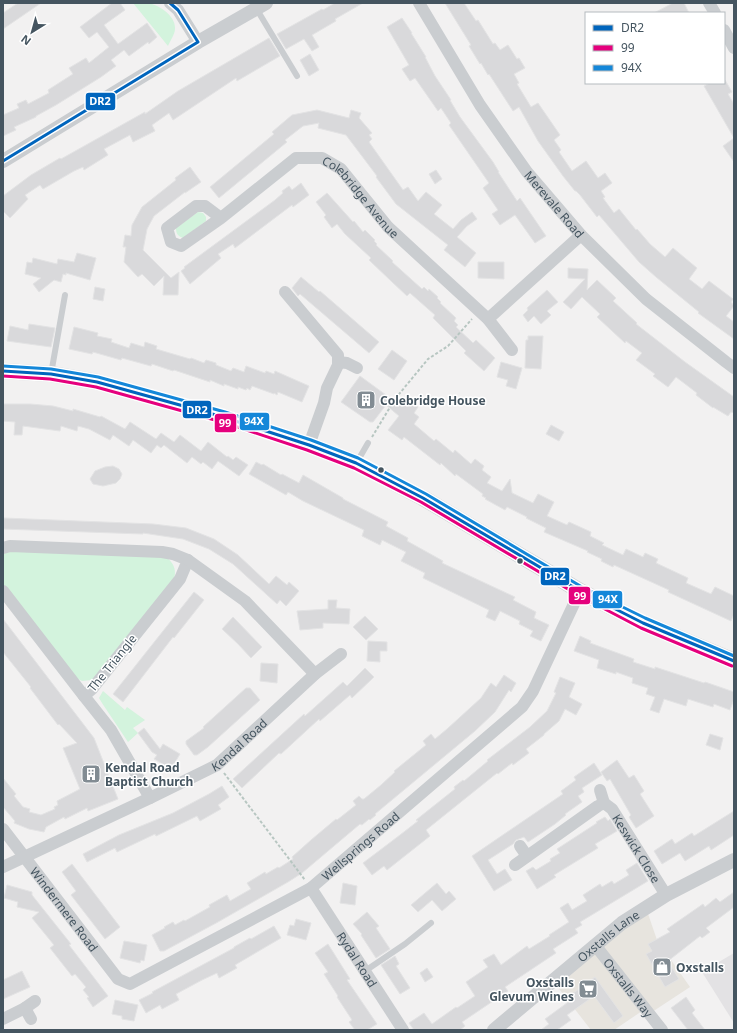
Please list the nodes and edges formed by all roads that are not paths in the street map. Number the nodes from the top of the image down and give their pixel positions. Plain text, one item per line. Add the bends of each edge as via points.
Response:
1 (170, 3) edge
2 (419, 3) edge
3 (709, 3) edge
4 (261, 6) edge
5 (714, 12) edge
6 (725, 32) edge
7 (198, 42) junction
8 (734, 48) edge
9 (297, 76) dead end
10 (3, 161) edge
11 (221, 218) dead end
12 (580, 235) junction
13 (285, 292) dead end
14 (65, 295) dead end
15 (484, 315) junction
16 (512, 350) dead end
17 (338, 362) junction
18 (357, 368) dead end
19 (734, 368) edge
20 (3, 371) edge
21 (51, 374) junction
22 (368, 443) road end
23 (309, 445) junction
24 (356, 463) junction
25 (3, 548) edge
26 (188, 560) junction
27 (3, 591) edge
28 (580, 591) junction
29 (341, 654) dead end
30 (734, 661) edge
31 (315, 674) junction
32 (84, 696) junction
33 (600, 790) dead end
34 (150, 798) junction
35 (604, 803) junction
36 (3, 829) edge
37 (520, 846) dead end
38 (527, 856) junction
39 (24, 857) junction
40 (734, 860) edge
41 (515, 865) dead end
42 (3, 867) edge
43 (311, 888) junction
44 (666, 895) junction
45 (431, 923) dead end
46 (595, 945) junction
47 (365, 971) junction
48 (130, 984) joint
49 (36, 1001) dead end
50 (25, 1008) junction
51 (31, 1018) dead end
52 (3, 1019) edge
53 (403, 1030) edge
54 (494, 1030) edge
55 (662, 1030) edge

1 - 7 street via 178,10
2 - 12 street, Merevale Road via 480,105 527,172
3 - 5 street
4 - 7 street
4 - 9 lane
6 - 8 street
7 - 10 street
11 - 15 street, Colebridge Avenue via 296,158 322,158 341,169 388,227
12 - 15 street
12 - 19 street, Merevale Road via 646,299
13 - 17 street via 338,355
14 - 21 lane
15 - 16 street, Colebridge Avenue
17 - 18 street
17 - 23 street
20 - 21 main road
21 - 23 main road via 97,382 164,400
22 - 24 lane
23 - 24 main road
24 - 28 main road via 423,498
25 - 26 street via 10,546 162,552
26 - 31 street via 245,601
26 - 32 street, The Triangle via 180,579
27 - 32 street, The Triangle
28 - 30 main road via 643,623
28 - 43 street, Wellsprings Road via 534,691 522,707
29 - 31 street, Kendal Road
31 - 34 street, Kendal Road via 218,764
32 - 34 street via 111,730
33 - 35 street, Keswick Close
34 - 39 street, Kendal Road
35 - 38 street, Keswick Close
35 - 44 street, Keswick Close via 612,809
36 - 39 street, Windermere Road
37 - 38 street
38 - 41 street, Keswick Close
39 - 42 street, Kendal Road
39 - 48 street, Windermere Road via 118,979
40 - 44 street, Oxstalls Lane
43 - 47 street, Rydal Road
43 - 48 street, Wellsprings Road
44 - 46 street, Oxstalls Lane via 622,923
45 - 47 lane
46 - 54 street, Oxstalls Lane
46 - 55 street, Oxstalls Way
47 - 53 street, Rydal Road
49 - 50 street
50 - 51 street
50 - 52 street

